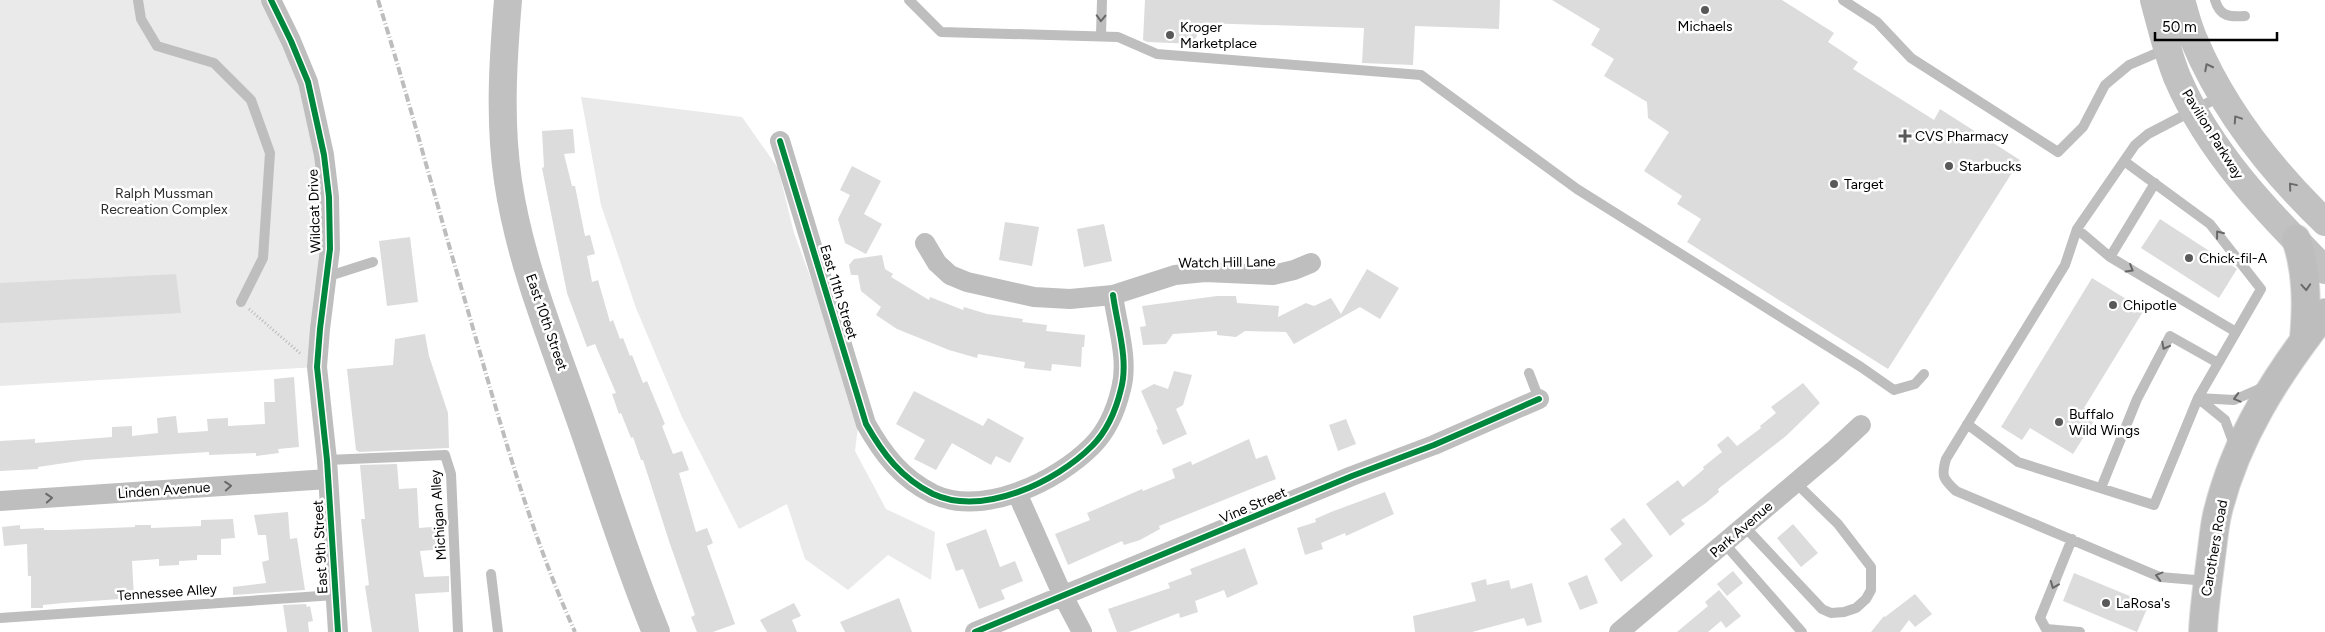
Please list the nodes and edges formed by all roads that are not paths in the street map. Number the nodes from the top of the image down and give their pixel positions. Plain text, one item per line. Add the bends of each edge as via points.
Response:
1 (138, 0) edge
2 (271, 0) edge
3 (508, 0) edge
4 (909, 0) edge
5 (1102, 0) edge
6 (1842, 0) edge
7 (2154, 0) edge
8 (2181, 0) edge
9 (2215, 0) edge
10 (2245, 16) dead end
11 (1100, 35) junction
12 (2180, 44) junction
13 (2222, 95) junction
14 (2195, 110) junction
15 (780, 141) dead end
16 (2124, 161) junction
17 (2155, 183) junction
18 (2325, 222) edge
19 (2077, 229) junction
20 (2296, 239) junction
21 (925, 243) dead end
22 (2110, 257) junction
23 (373, 262) dead end
24 (1311, 263) dead end
25 (2325, 270) edge
26 (326, 277) junction
27 (1113, 295) junction
28 (241, 302) road end
29 (2325, 313) edge
30 (2236, 332) junction
31 (2304, 338) junction
32 (2218, 363) junction
33 (1529, 373) dead end
34 (1924, 374) dead end
35 (2274, 383) junction
36 (2198, 398) junction
37 (1539, 399) joint
38 (1967, 424) junction
39 (1861, 425) dead end
40 (2238, 454) junction
41 (328, 469) junction
42 (1796, 482) junction
43 (2101, 488) junction
44 (1017, 493) junction
45 (0, 501) edge
46 (1744, 526) junction
47 (2072, 539) junction
48 (1724, 543) junction
49 (491, 574) dead end
50 (2208, 582) junction
51 (335, 595) junction
52 (1063, 596) junction
53 (0, 618) edge
54 (338, 632) edge
55 (458, 632) edge
56 (498, 632) edge
57 (656, 632) edge
58 (975, 632) edge
59 (1082, 632) edge
60 (1619, 632) edge
61 (1802, 632) edge
62 (2080, 632) edge
63 (2203, 632) edge

1 - 28 lane via 141,19 157,46 214,63 251,100 270,153 263,258
2 - 26 street, Wildcat Drive via 308,82 324,155 330,249
3 - 57 main road, East 10th Street via 503,114 508,180 521,242 541,308
4 - 11 lane via 941,32
5 -> 11 lane
6 - 12 lane via 1877,22 1911,58 2058,152 2083,126 2105,85 2130,65
7 - 12 main road, Pavilion Parkway
8 - 12 main road, Pavilion Parkway
9 - 10 lane via 2222,14
11 - 34 lane via 1118,37 1157,54 1421,75 1577,189 1877,380 1894,390 1915,384
13 -> 12 main road, Pavilion Parkway
12 - 14 main road, Pavilion Parkway via 2178,77
13 - 14 lane
18 -> 13 main road, Pavilion Parkway via 2253,142
14 - 16 lane via 2148,134
14 - 20 main road, Pavilion Parkway via 2232,168
15 - 44 street, East 11th Street via 866,424 880,448 898,470 918,485 953,500 996,500
16 - 17 lane
16 - 19 lane
17 - 22 lane
30 -> 17 lane via 2261,289 2210,224
19 - 22 lane
19 - 38 lane via 2064,265
20 - 25 main road, Pavilion Parkway
20 -> 31 main road via 2306,279
21 - 27 street, Watch Hill Lane via 937,263 967,282 1034,297 1070,299
22 -> 30 lane
23 - 26 lane
24 - 27 street, Watch Hill Lane via 1273,275 1205,272 1175,275
26 - 41 street, Wildcat Drive via 317,367
27 - 44 street, East 11th Street via 1123,358 1122,388 1111,420 1092,446 1059,472
29 - 31 main road, Carothers Road
30 - 32 lane
31 - 35 main road, Carothers Road
32 - 36 lane
32 -> 43 lane via 2170,336 2137,399
33 - 37 lane
35 -> 36 lane via 2234,400
35 - 40 main road, Carothers Road via 2249,426
36 - 40 lane via 2225,420
36 - 43 lane via 2154,505
37 - 52 street, Vine Street
38 - 43 lane via 2018,462
38 - 47 lane via 1942,472 1949,485 1964,495
39 - 42 street, Park Avenue
40 - 50 main road, Carothers Road via 2217,516
45 -> 41 street, Linden Avenue
41 - 51 street, East 9th Street
41 - 55 lane, Michigan Alley via 445,455 451,474
42 - 46 street, Park Avenue
42 - 46 lane via 1838,524 1871,567 1871,590 1856,608 1832,613 1822,609
44 - 52 street
46 - 48 street, Park Avenue
50 -> 47 lane via 2160,577
47 -> 62 lane via 2040,618 2046,629
48 - 60 street, Park Avenue
48 - 61 lane
49 - 56 lane
50 - 63 main road, Carothers Road
51 - 53 lane, Tennessee Alley
51 - 54 street, East 9th Street
52 - 58 street, Vine Street
52 - 59 street

